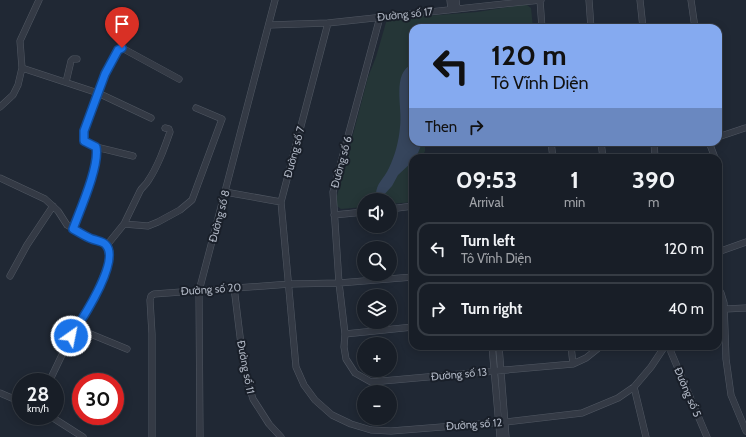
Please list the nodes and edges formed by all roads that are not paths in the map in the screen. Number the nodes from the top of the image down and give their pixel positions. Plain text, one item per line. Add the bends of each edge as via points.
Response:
1 (39, 0) edge
2 (276, 0) edge
3 (450, 0) edge
4 (456, 0) edge
5 (540, 0) edge
6 (589, 0) edge
7 (640, 0) edge
8 (691, 0) edge
9 (454, 9) junction
10 (380, 17) junction
11 (328, 23) junction
12 (542, 24) edge
13 (591, 24) edge
14 (643, 24) edge
15 (694, 24) edge
16 (269, 25) junction
17 (77, 59) dead end
18 (22, 68) junction
19 (179, 79) dead end
20 (66, 82) junction
21 (98, 94) junction
22 (0, 107) edge
23 (196, 108) dead end
24 (152, 118) dead end
25 (165, 128) dead end
26 (745, 128) edge
27 (722, 136) edge
28 (96, 147) junction
29 (133, 156) dead end
30 (0, 178) edge
31 (225, 192) junction
32 (281, 202) junction
33 (52, 206) junction
34 (409, 207) edge
35 (397, 208) edge
36 (357, 213) edge
37 (334, 215) junction
38 (124, 224) junction
39 (73, 229) junction
40 (746, 242) edge
41 (107, 245) junction
42 (722, 251) edge
43 (10, 276) dead end
44 (409, 277) edge
45 (339, 283) junction
46 (290, 284) junction
47 (234, 287) junction
48 (199, 291) junction
49 (722, 296) edge
50 (746, 308) edge
51 (725, 309) junction
52 (409, 326) edge
53 (76, 328) junction
54 (345, 334) junction
55 (127, 349) dead end
56 (492, 350) edge
57 (500, 350) edge
58 (571, 350) edge
59 (596, 350) edge
60 (662, 350) edge
61 (671, 350) edge
62 (573, 364) junction
63 (502, 370) junction
64 (494, 371) junction
65 (53, 373) edge
66 (634, 387) junction
67 (0, 393) edge
68 (12, 398) edge
69 (505, 422) junction
70 (498, 423) junction
71 (64, 425) edge
72 (746, 431) edge
73 (83, 437) edge
74 (152, 437) edge
75 (200, 437) edge
76 (281, 437) edge
77 (500, 437) edge
78 (506, 437) edge
79 (646, 437) edge
80 (707, 437) edge

1 - 18 street via 20,41
2 - 16 street, Đường số 8
3 - 9 street
4 - 9 street
5 - 9 street, Đường số 17
5 - 12 street
6 - 13 street
7 - 14 street
8 - 15 street
9 - 10 street, Đường số 17
10 - 11 street, Đường số 17
10 - 37 street, Đường số 6 via 333,192
11 - 16 street, Đường số 17
11 - 32 street, Đường số 7
16 - 31 street, Đường số 8
17 - 20 street via 71,62
18 - 20 street
18 - 22 street via 13,94
19 - 21 street via 121,47 105,74
20 - 21 street
21 - 24 street
21 - 28 street via 84,131 84,141
23 - 38 street via 222,119 192,200 180,210 148,226
25 - 38 street via 170,132 160,160 140,191
26 - 27 street
28 - 29 street
28 - 39 street via 93,173
30 - 33 street via 45,199
31 - 32 street
31 - 48 street, Đường số 8
32 - 46 street, Đường số 7
33 - 39 street
33 - 43 street
34 - 35 street
36 - 37 street
37 - 45 street, Đường số 6
38 - 41 street
39 - 41 street
40 - 42 street
41 - 53 street via 110,260 105,274
44 - 45 street, Đường số 20
45 - 46 street, Đường số 20
45 - 54 street, Đường số 6
46 - 47 street, Đường số 20
46 - 70 street, Đường số 12 via 296,368 315,400 332,415 371,430 391,431
47 - 48 street, Đường số 20
47 - 76 street, Đường số 11 via 244,369 252,399
48 - 74 street, Đường số 20 via 162,292 151,296
48 - 75 street, Đường số 8
49 - 51 street
50 - 51 street
51 - 72 street via 730,395
52 - 54 street
53 - 55 street
53 - 65 street
54 - 64 street, Đường số 13 via 346,359 355,373 371,382
56 - 64 street
57 - 63 street
58 - 62 street
59 - 62 street, Đường số 13
60 - 66 street, Đường số 12
61 - 80 street, Đường số 5
62 - 63 street, Đường số 13
63 - 64 street, Đường số 13
63 - 69 street
64 - 70 street
66 - 69 street, Đường số 12 via 618,398 582,413
66 - 79 street
67 - 68 street
69 - 70 street, Đường số 12
69 - 78 street
70 - 77 street
71 - 73 street

